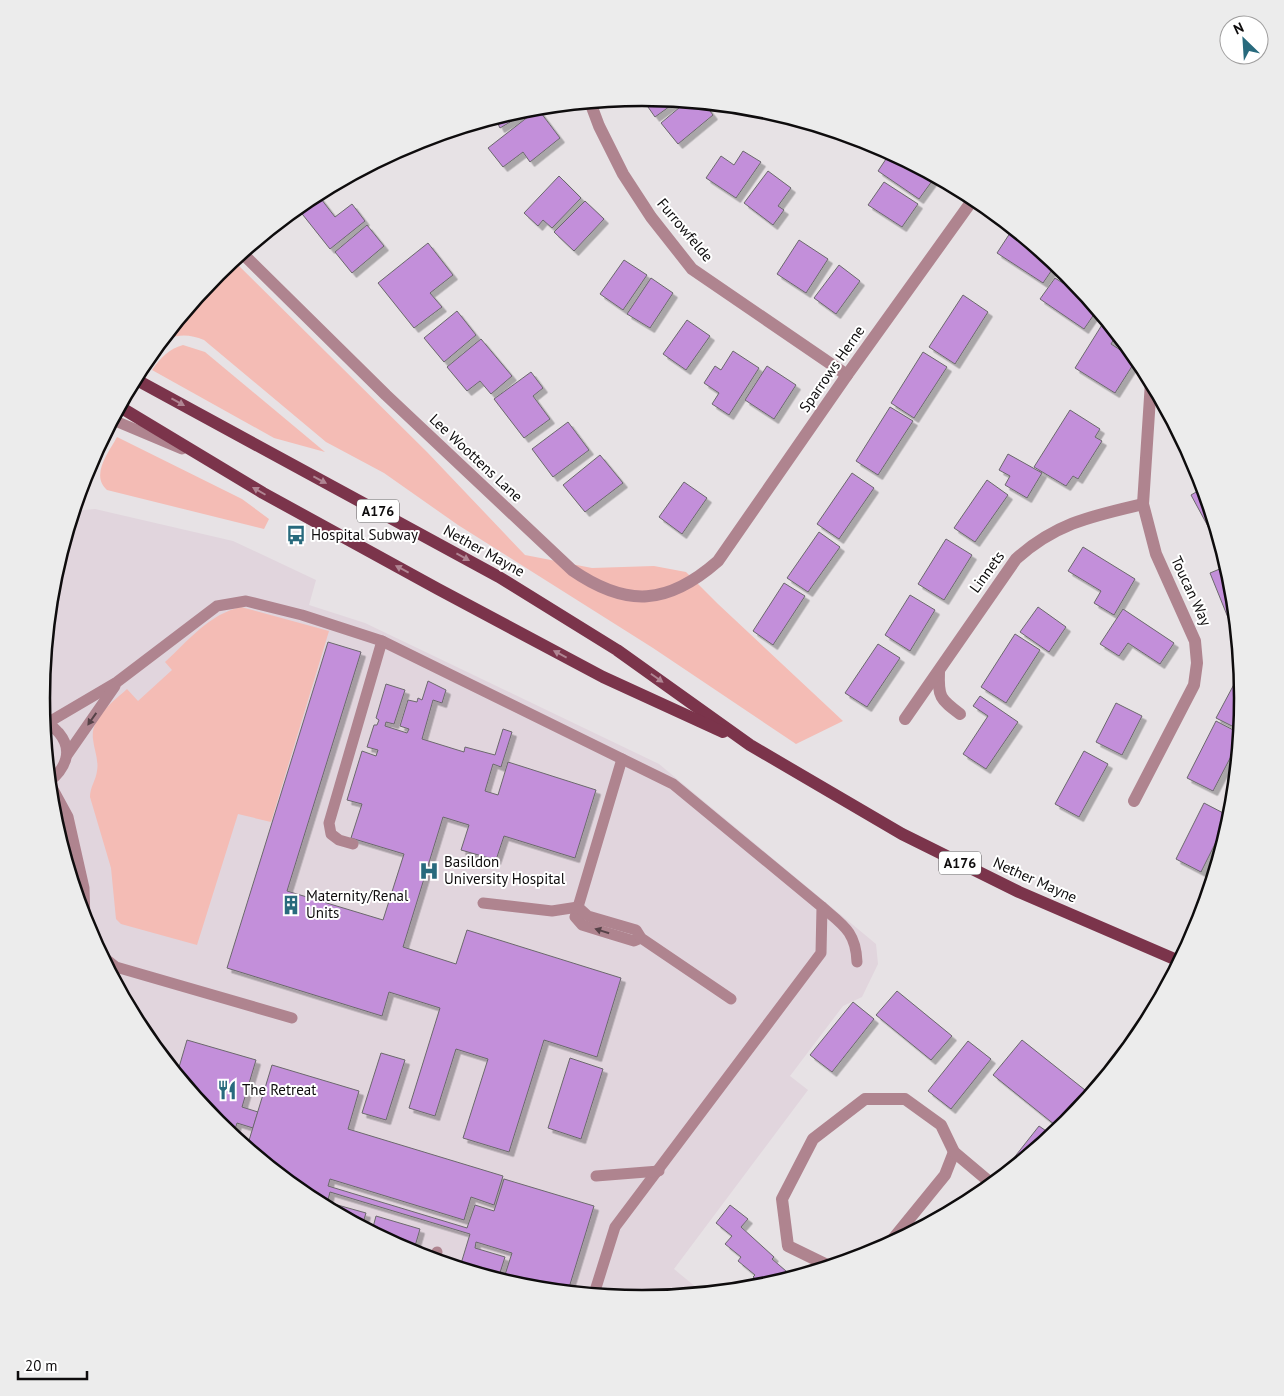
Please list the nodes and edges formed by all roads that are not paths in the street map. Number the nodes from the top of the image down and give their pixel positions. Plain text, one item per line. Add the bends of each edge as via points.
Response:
1 (592, 108) edge
2 (969, 205) edge
3 (247, 258) edge
4 (846, 375) junction
5 (141, 382) edge
6 (1150, 394) edge
7 (125, 410) edge
8 (118, 422) edge
9 (202, 458) junction
10 (1142, 504) junction
11 (718, 561) joint
12 (382, 641) junction
13 (939, 672) junction
14 (117, 682) junction
15 (960, 714) dead end
16 (51, 719) edge
17 (905, 719) dead end
18 (51, 727) edge
19 (750, 745) junction
20 (67, 755) junction
21 (622, 759) junction
22 (55, 778) edge
23 (59, 800) edge
24 (1134, 801) dead end
25 (353, 844) dead end
26 (84, 897) edge
27 (483, 904) dead end
28 (822, 906) junction
29 (578, 907) junction
30 (1174, 958) edge
31 (857, 962) dead end
32 (114, 965) edge
33 (732, 999) dead end
34 (292, 1018) dead end
35 (954, 1152) junction
36 (659, 1171) junction
37 (596, 1176) dead end
38 (986, 1179) edge
39 (899, 1231) edge
40 (821, 1262) edge
41 (596, 1288) edge

1 - 4 street, Furrowfelde via 623,174 651,217 692,269
2 - 4 street, Sparrows Herne
3 - 11 street, Lee Woottens Lane via 492,496 572,570 591,583 613,593 659,595 682,588
4 - 11 street, Sparrows Herne
5 -> 19 main road, Nether Mayne / A176 via 499,577 617,650
6 - 10 street, Toucan Way
7 - 9 main road, Nether Mayne / A176
8 - 9 lane
19 -> 9 main road, Nether Mayne / A176 via 603,677
10 - 13 street, Linnets via 1084,517 1034,543 995,588
10 - 24 street, Toucan Way via 1156,554 1196,641 1197,663 1194,685
12 - 14 lane via 246,601 217,606
12 - 21 lane
12 - 25 lane via 329,822 331,834
13 - 15 street via 939,693 943,701
13 - 17 street, Linnets
14 - 16 lane
14 -> 20 lane
18 - 20 lane via 62,738
19 - 30 main road, Nether Mayne / A176 via 902,834 1019,892
20 - 22 lane
21 - 28 lane via 673,784
21 - 29 lane
23 - 26 lane via 68,817
27 - 29 lane via 552,910
28 - 31 lane via 848,930 856,946
28 - 36 lane via 821,953
29 - 33 lane via 588,916 636,930 641,938
32 - 34 lane
35 - 38 street
35 - 39 street via 945,1174
35 - 40 street via 941,1125 906,1099 865,1099 812,1139 782,1199 788,1246
36 - 37 lane
36 - 41 lane via 615,1227

